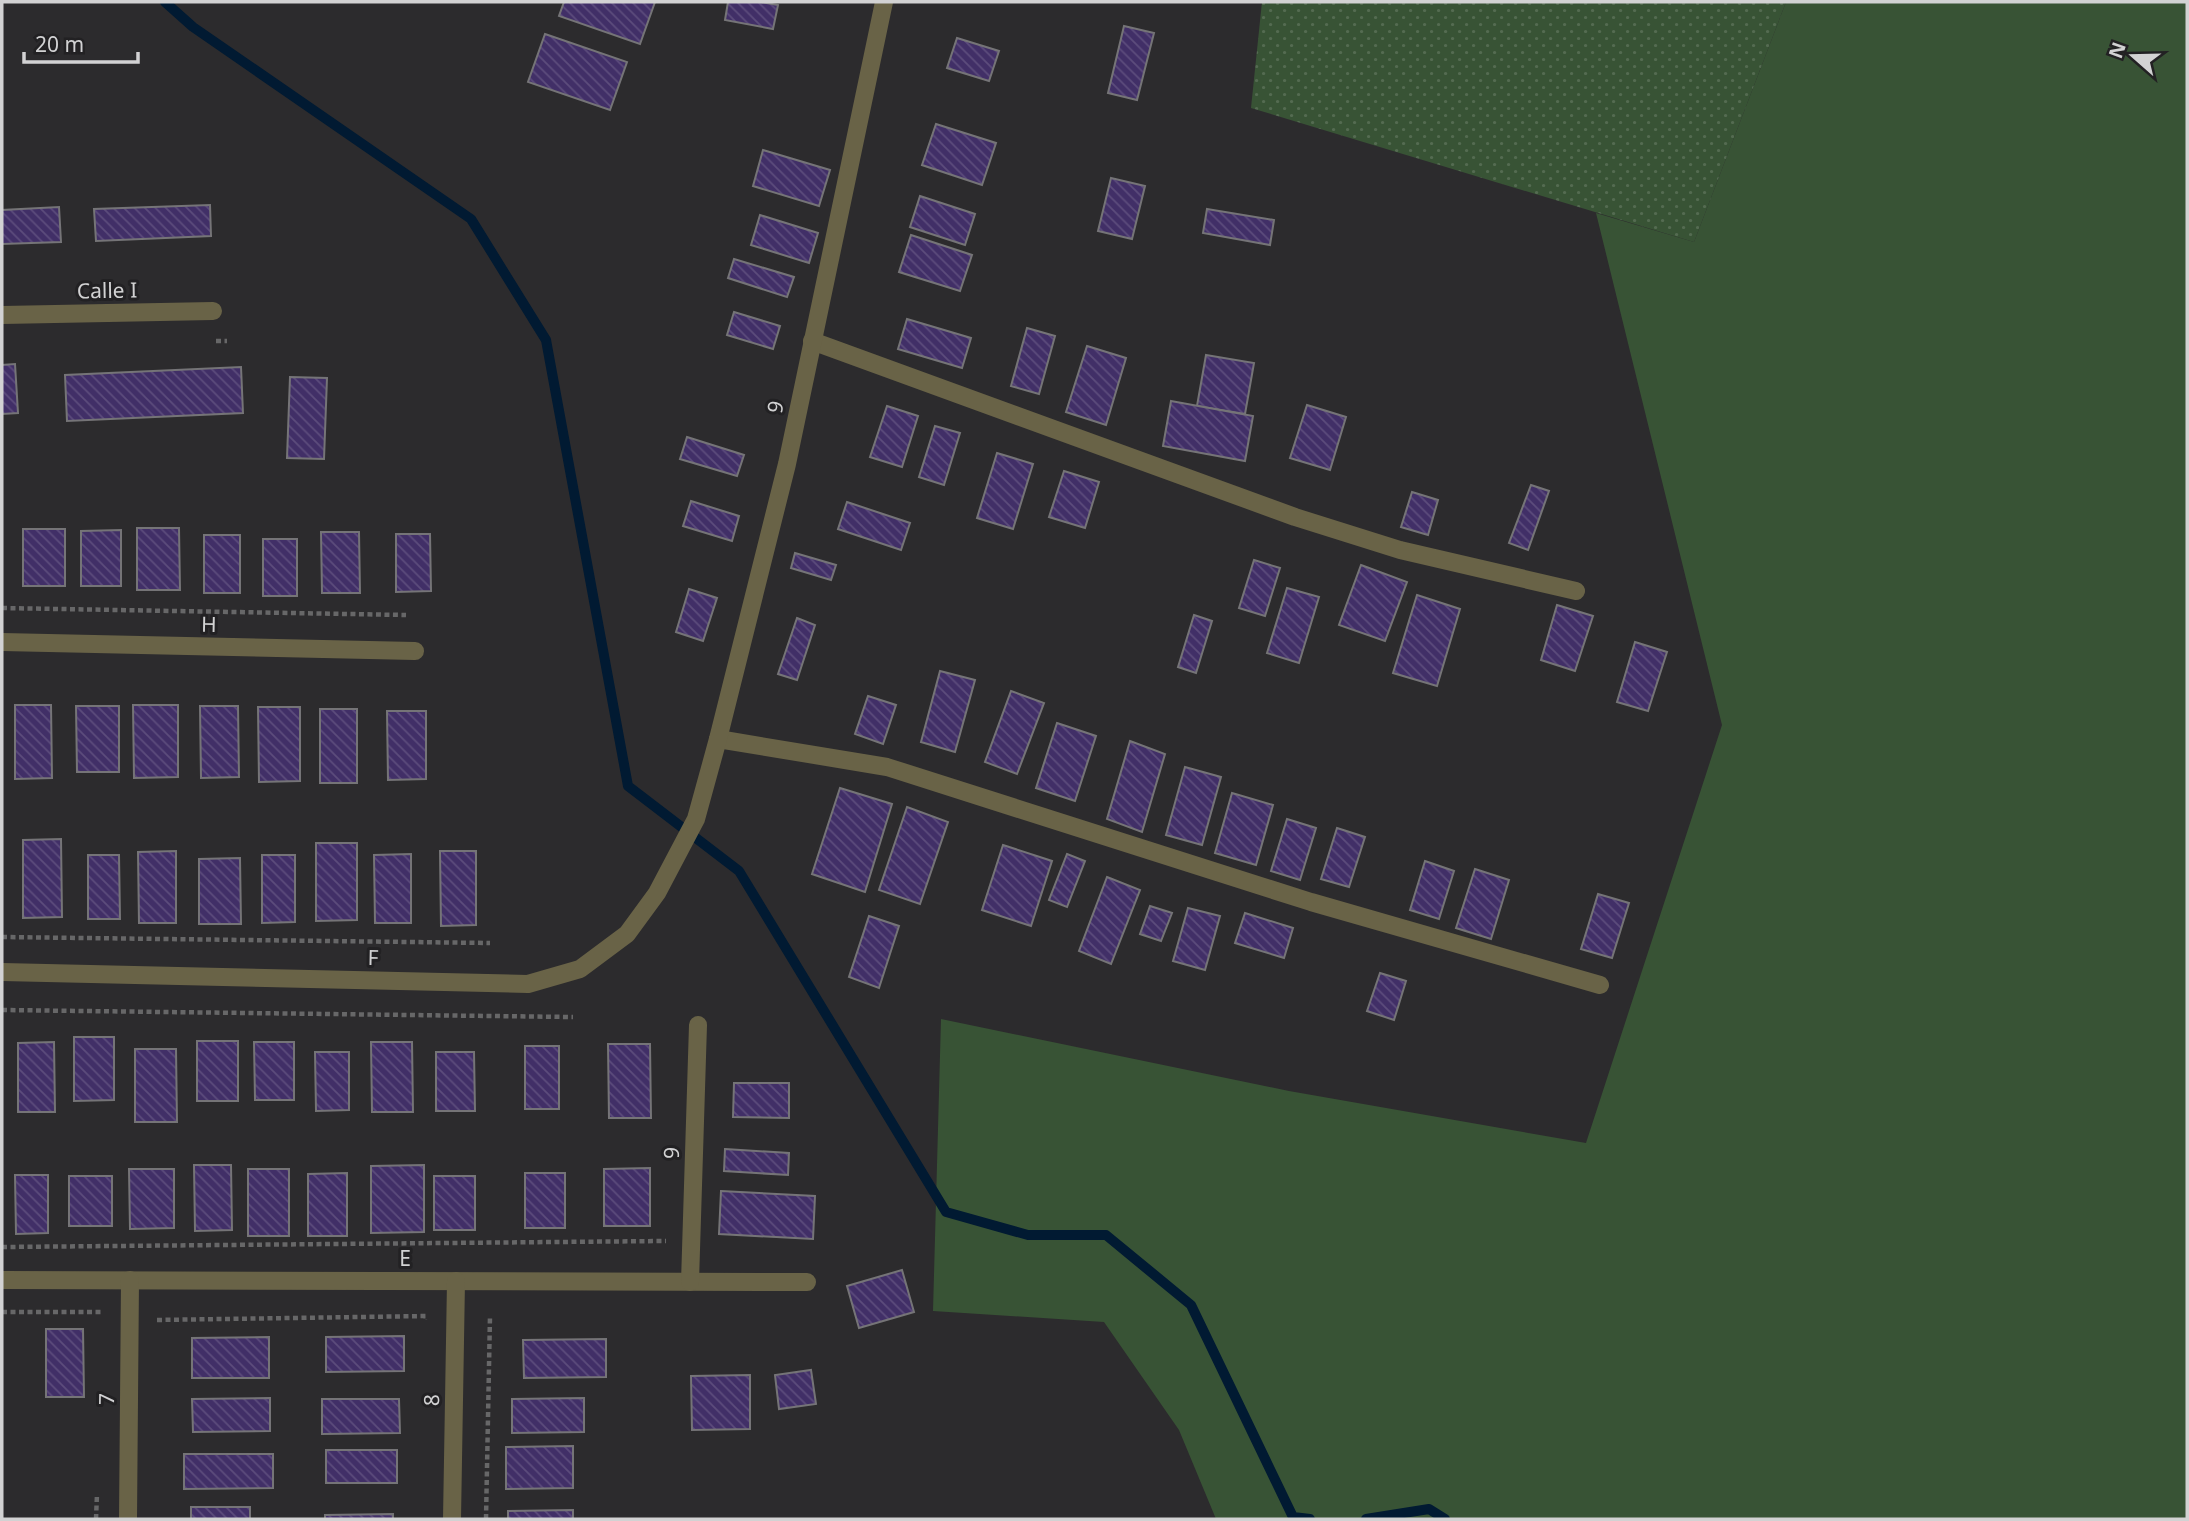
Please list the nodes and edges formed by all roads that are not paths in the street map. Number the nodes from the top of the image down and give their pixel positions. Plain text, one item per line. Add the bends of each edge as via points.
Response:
1 (884, 2) edge
2 (213, 311) dead end
3 (2, 315) edge
4 (812, 341) junction
5 (1576, 591) dead end
6 (2, 642) edge
7 (415, 650) dead end
8 (718, 740) junction
9 (696, 819) joint
10 (2, 972) edge
11 (1600, 985) dead end
12 (698, 1025) dead end
13 (2, 1280) edge
14 (130, 1280) junction
15 (456, 1281) junction
16 (690, 1282) junction
17 (807, 1282) dead end
18 (128, 1519) edge
19 (452, 1519) edge

1 - 4 street, 9
2 - 3 street, Calle I
4 - 5 street via 1295,517 1400,550
4 - 8 street, 9 via 787,464
6 - 7 street, H
8 - 9 street, 9
8 - 11 street via 887,766 1311,902
9 - 10 street, F via 657,893 627,934 580,970 528,984
12 - 16 street, 9
13 - 14 street, E
14 - 15 street, E
14 - 18 street, 7
15 - 16 street, E
15 - 19 street, 8
16 - 17 street, E

